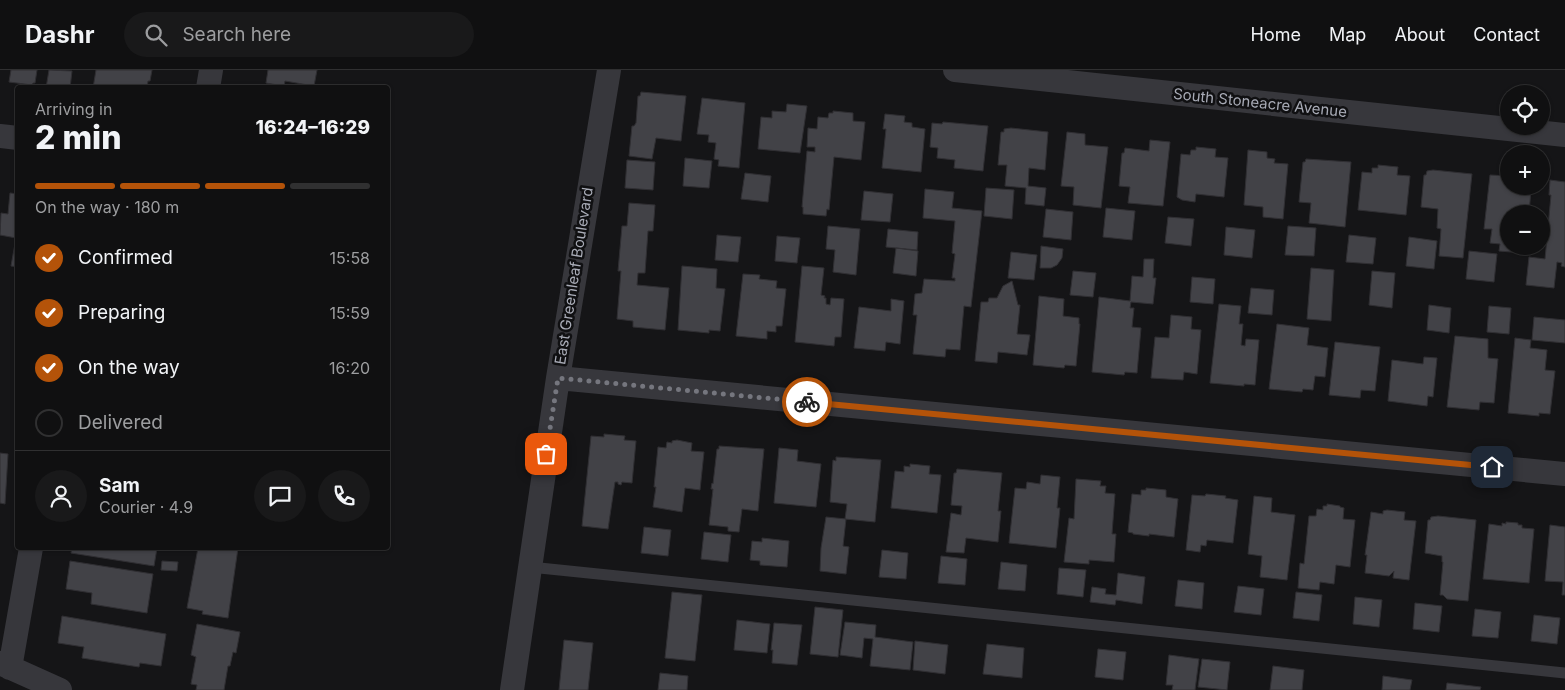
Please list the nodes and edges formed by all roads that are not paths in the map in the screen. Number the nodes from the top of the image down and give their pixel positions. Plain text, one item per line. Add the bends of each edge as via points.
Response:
1 (211, 70) edge
2 (609, 70) edge
3 (955, 70) edge
4 (1036, 74) edge
5 (208, 85) edge
6 (1565, 135) edge
7 (0, 136) edge
8 (15, 138) edge
9 (558, 378) junction
10 (1565, 474) edge
11 (30, 550) edge
12 (530, 567) junction
13 (5, 665) edge
14 (1565, 673) edge
15 (60, 690) edge
16 (512, 690) edge

1 - 5 street
2 - 9 street, East Greenleaf Boulevard
3 - 4 street, South Stoneacre Avenue
4 - 6 street, South Stoneacre Avenue
7 - 8 street
9 - 10 street
9 - 12 street, East Greenleaf Boulevard
11 - 13 street
12 - 14 lane
12 - 16 street, East Greenleaf Boulevard
13 - 15 street

